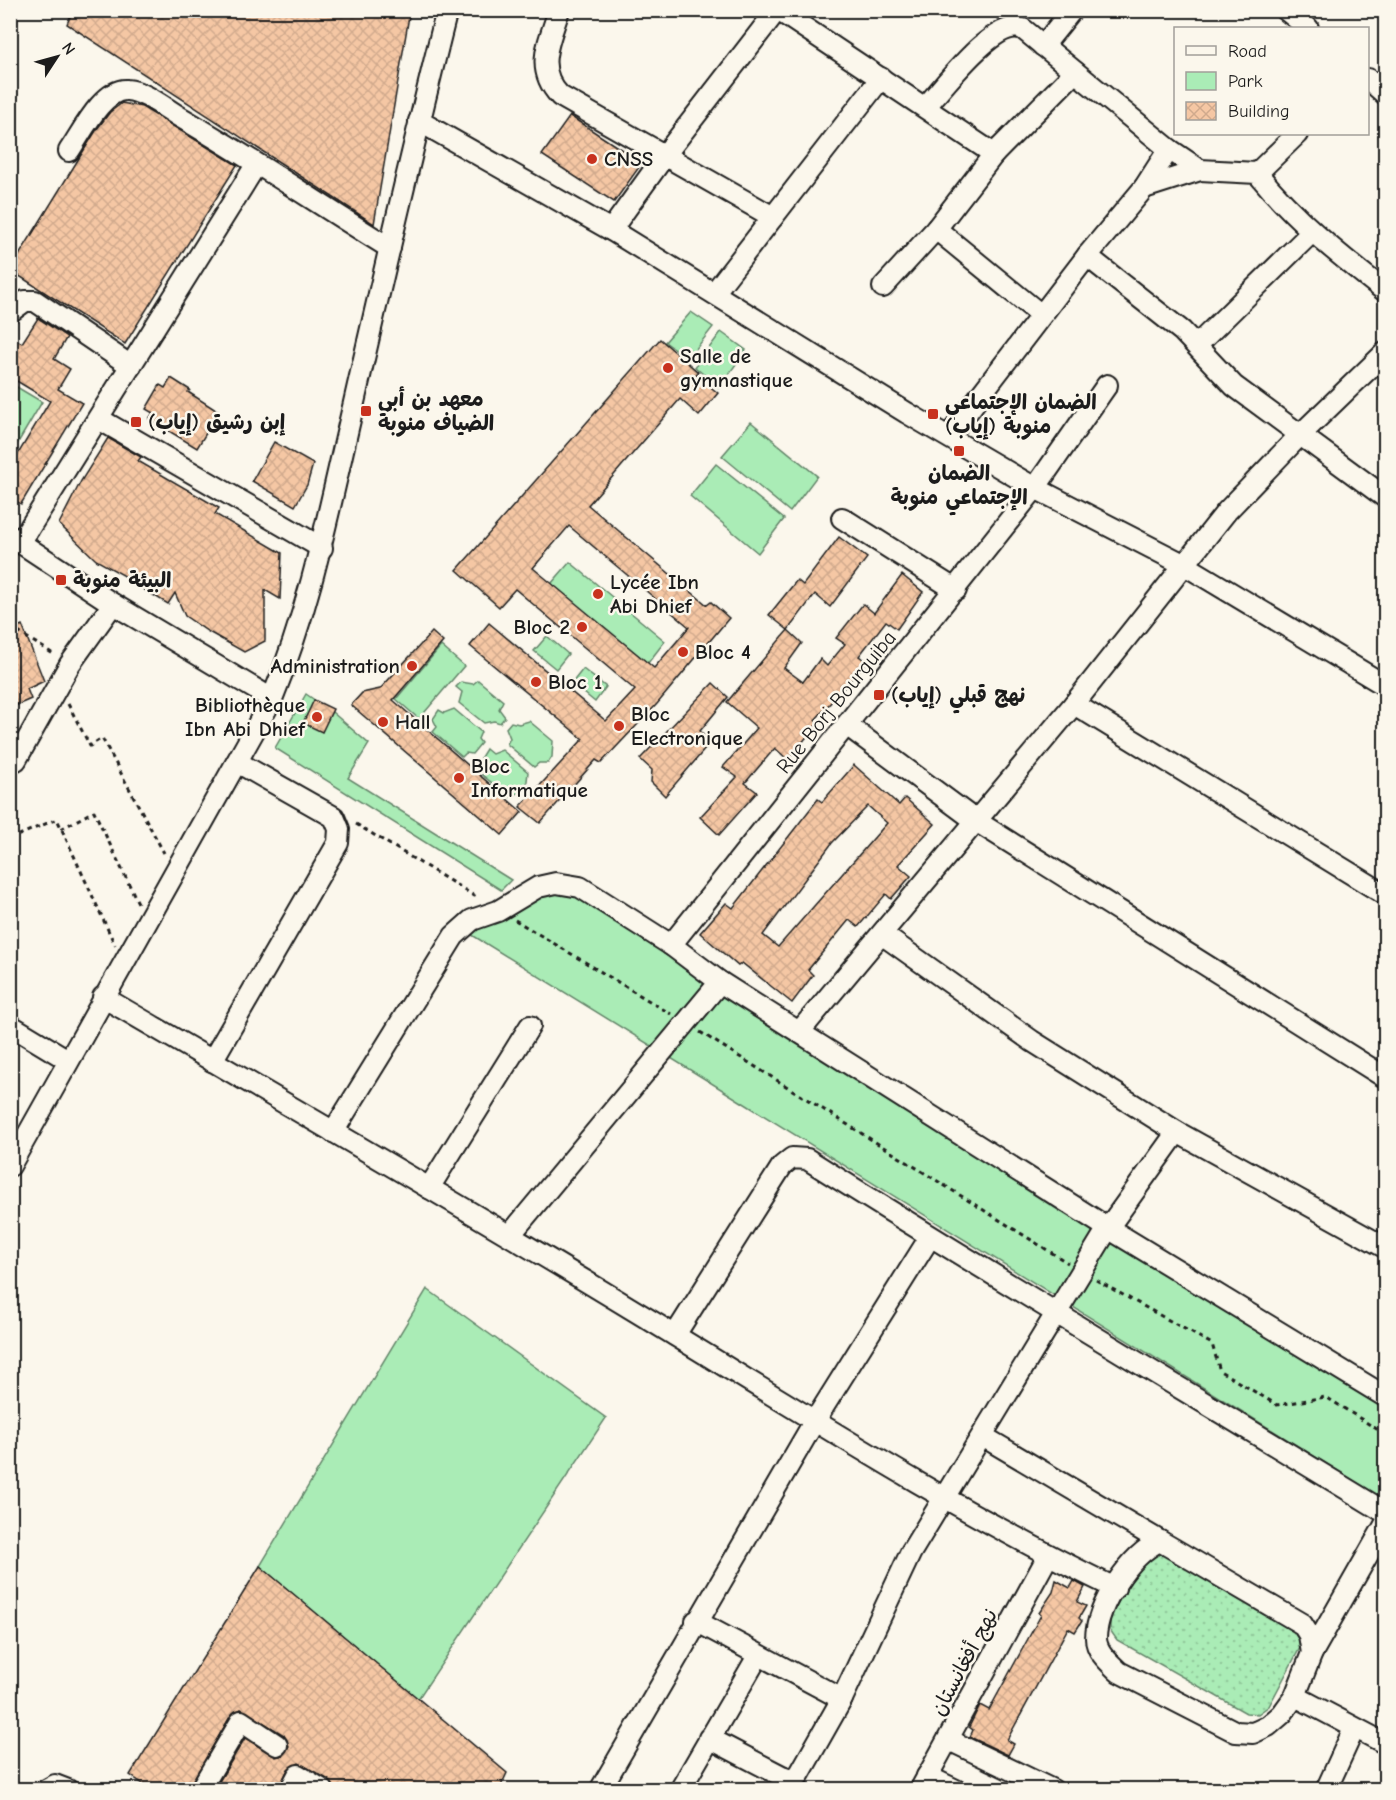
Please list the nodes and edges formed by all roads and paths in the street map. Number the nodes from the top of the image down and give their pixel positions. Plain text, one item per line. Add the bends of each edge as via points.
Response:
1 (447, 10) edge
2 (558, 10) edge
3 (777, 10) edge
4 (1072, 10) edge
5 (1286, 10) edge
6 (1307, 27) edge
7 (1043, 46) junction
8 (1075, 72) junction
9 (880, 78) junction
10 (1369, 80) edge
11 (1386, 95) edge
12 (926, 106) junction
13 (419, 121) junction
14 (1296, 135) edge
15 (1169, 149) junction
16 (69, 151) dead end
17 (994, 154) junction
18 (665, 155) junction
19 (256, 165) junction
20 (1200, 170) junction
21 (1257, 173) junction
22 (1144, 188) junction
23 (773, 217) junction
24 (936, 229) junction
25 (611, 230) junction
26 (1311, 233) junction
27 (390, 248) junction
28 (1086, 256) junction
29 (883, 287) dead end
30 (1386, 292) edge
31 (714, 293) junction
32 (10, 312) edge
33 (1041, 315) junction
34 (1197, 345) junction
35 (1386, 352) edge
36 (131, 366) junction
37 (1107, 385) dead end
38 (99, 419) junction
39 (949, 436) junction
40 (1299, 436) junction
41 (1035, 488) junction
42 (1386, 498) edge
43 (842, 518) dead end
44 (15, 539) edge
45 (322, 548) junction
46 (1183, 564) junction
47 (956, 590) junction
48 (113, 604) junction
49 (10, 627) edge
50 (70, 664) junction
51 (58, 685) junction
52 (1386, 686) edge
53 (272, 699) junction
54 (1074, 705) junction
55 (848, 726) junction
56 (237, 762) junction
57 (10, 763) edge
58 (334, 817) junction
59 (976, 821) junction
60 (61, 829) junction
61 (10, 840) edge
62 (174, 870) junction
63 (1386, 895) edge
64 (498, 911) junction
65 (146, 920) junction
66 (884, 935) junction
67 (671, 945) junction
68 (123, 961) junction
69 (720, 982) junction
70 (103, 997) junction
71 (685, 1022) junction
72 (10, 1025) edge
73 (530, 1026) dead end
74 (800, 1031) junction
75 (68, 1060) junction
76 (212, 1061) junction
77 (1386, 1078) edge
78 (333, 1132) junction
79 (1177, 1132) junction
80 (10, 1166) edge
81 (429, 1188) junction
82 (1108, 1228) junction
83 (510, 1235) junction
84 (930, 1237) junction
85 (1386, 1248) edge
86 (1083, 1272) junction
87 (1057, 1311) junction
88 (675, 1335) junction
89 (1386, 1397) edge
90 (814, 1422) junction
91 (984, 1437) junction
92 (1386, 1440) edge
93 (946, 1497) junction
94 (1386, 1513) edge
95 (1386, 1523) edge
96 (1160, 1541) junction
97 (1048, 1556) junction
98 (1115, 1588) junction
99 (696, 1621) junction
100 (1312, 1653) junction
101 (758, 1656) junction
102 (1295, 1696) junction
103 (842, 1699) junction
104 (1353, 1729) junction
105 (709, 1738) junction
106 (950, 1740) junction
107 (1386, 1744) edge
108 (277, 1745) dead end
109 (924, 1783) edge
110 (46, 1790) edge
111 (68, 1790) edge
112 (200, 1790) edge
113 (290, 1790) edge
114 (323, 1790) edge
115 (600, 1790) edge
116 (680, 1790) edge
117 (956, 1790) edge
118 (1053, 1790) edge
119 (1326, 1790) edge

1 - 13 street
2 - 18 street via 544,62 551,86 560,96
3 - 9 street
3 - 18 street
4 - 7 street
5 - 6 street
7 - 8 street
7 - 12 street via 1023,29 1007,28 981,45
8 - 15 street
8 - 17 street
9 - 12 street
9 - 23 street
10 - 11 street
12 - 17 street
13 - 25 street
13 - 27 street
14 - 21 street
15 - 20 street
15 - 22 street
16 - 19 street via 102,103 110,95 128,90
17 - 24 street
18 - 23 street
18 - 25 street
19 - 27 street
19 - 36 street
20 - 21 street
20 - 22 street
21 - 26 street
22 - 28 street
23 - 31 street
24 - 29 street
24 - 33 street
25 - 31 street
26 - 30 street
26 - 34 street
27 - 45 street
28 - 33 street
28 - 34 street
31 - 39 street
32 - 36 street via 25,301 35,301
33 - 39 street
34 - 40 street via 1234,386
35 - 40 street
36 - 38 street
37 - 41 street, Rue Borj Bourguiba
38 - 44 street
38 - 45 street
39 - 41 street
40 - 42 street
40 - 46 street
41 - 46 street
41 - 47 street, Rue Borj Bourguiba
43 - 47 street
44 - 48 street
45 - 53 street via 292,650
46 - 52 street
46 - 54 street
47 - 55 street, Rue Borj Bourguiba
48 - 50 street
48 - 53 street
49 - 50 path
50 - 51 street
51 - 57 street via 16,760
51 - 62 path via 90,746 102,738
53 - 56 street
54 - 59 street
54 - 63 street
55 - 59 street
55 - 67 street, Rue Borj Bourguiba
56 - 58 street
56 - 62 street
58 - 64 path via 360,825
58 - 76 street via 339,829 338,843
59 - 66 street
59 - 77 street
60 - 61 path via 57,819
60 - 65 path via 94,811
60 - 68 path
62 - 65 street
64 - 67 street via 538,887 556,883 580,887
64 - 71 path
64 - 78 street via 472,920 454,936
65 - 68 street
66 - 74 street
66 - 79 street via 1032,1041
67 - 69 street
68 - 70 street
69 - 71 street
69 - 74 street
70 - 75 street
70 - 76 street
71 - 83 street
71 - 86 path
72 - 75 street
73 - 81 street
74 - 82 street
75 - 80 street
76 - 78 street
78 - 81 street
79 - 82 street
79 - 85 street
81 - 83 street
82 - 86 street
82 - 89 street
83 - 88 street
84 - 87 street
84 - 88 street via 807,1159 792,1158 782,1166
84 - 90 street
86 - 87 street
86 - 92 path via 1212,1344 1220,1371 1276,1405 1326,1397 1383,1433
87 - 91 street
87 - 94 street
88 - 90 street
90 - 93 street
90 - 99 street
91 - 93 street
91 - 96 street
93 - 97 street
93 - 103 street via 911,1552
95 - 100 street
96 - 98 street via 1140,1554
96 - 100 street via 1293,1616 1309,1635
97 - 98 street
97 - 106 street, نهج أفغانستان
98 - 102 street via 1104,1606 1096,1640 1104,1658 1119,1672 1236,1732 1253,1733 1269,1726
99 - 101 street
99 - 115 street
100 - 102 street
101 - 103 street
101 - 105 street
102 - 104 street
103 - 105 street via 799,1775 791,1779
104 - 107 street
104 - 119 street
105 - 116 street
106 - 109 street, نهج أفغانستان
106 - 118 street
108 - 112 street via 242,1722
109 - 117 street
110 - 111 street via 55,1785
113 - 114 street via 298,1775

